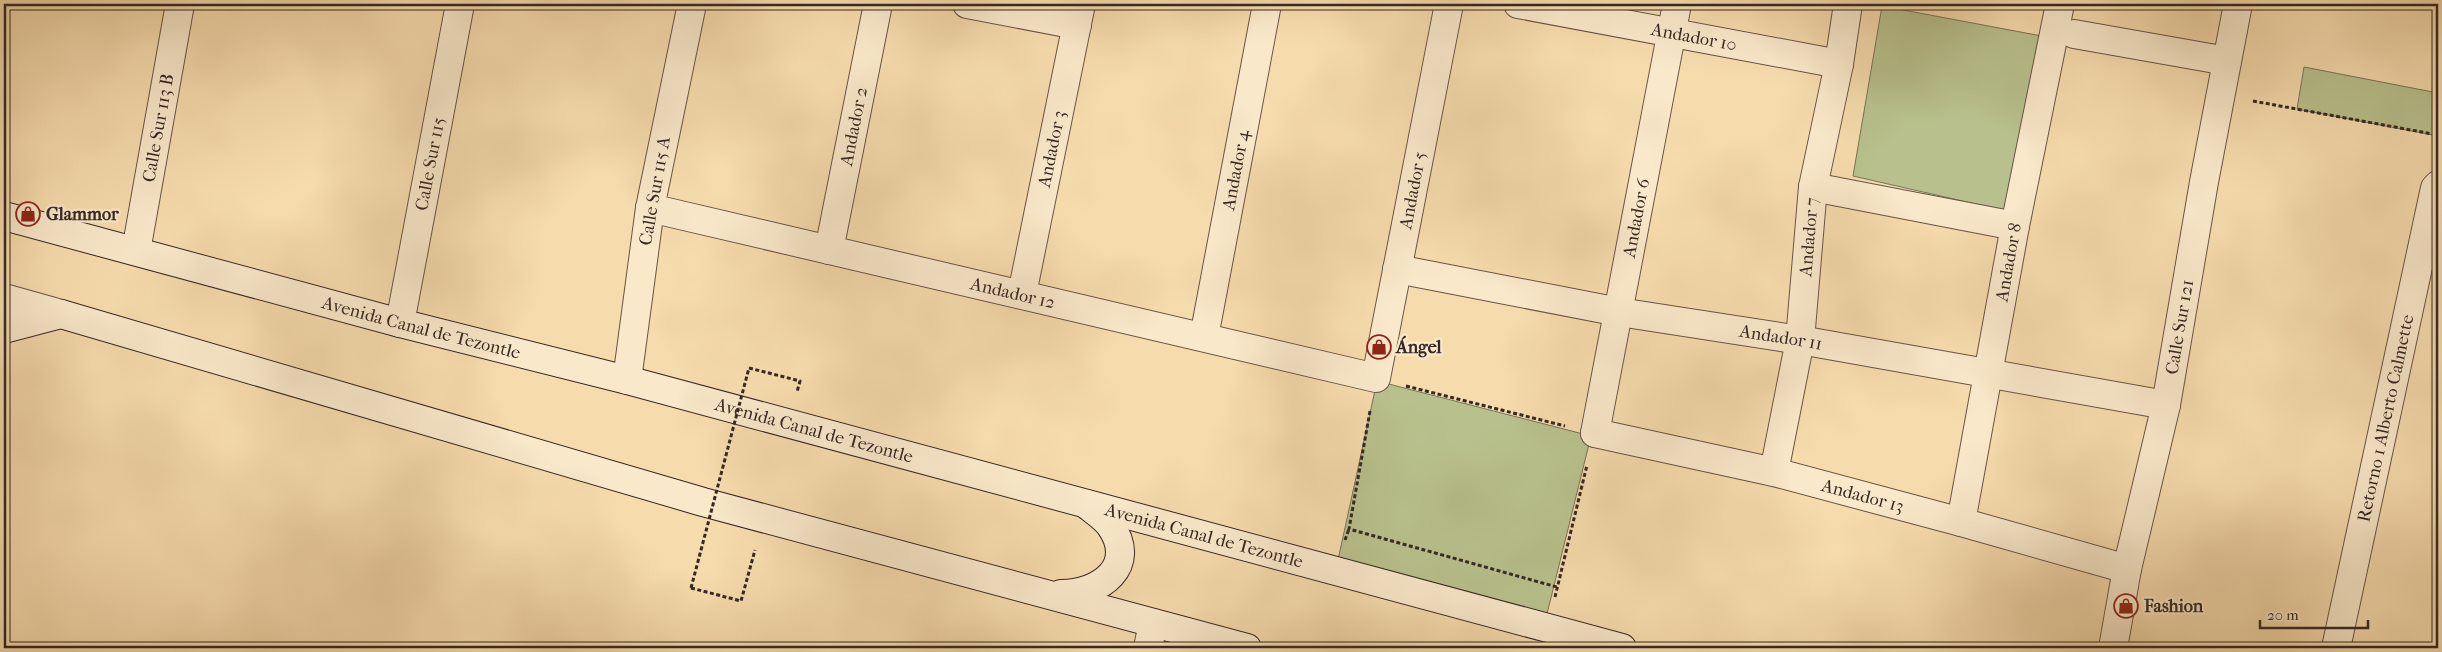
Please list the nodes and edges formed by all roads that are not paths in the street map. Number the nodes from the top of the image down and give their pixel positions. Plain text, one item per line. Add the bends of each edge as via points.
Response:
1 (180, 4) edge
2 (460, 4) edge
3 (692, 4) edge
4 (878, 4) edge
5 (967, 4) edge
6 (1268, 4) edge
7 (1449, 4) edge
8 (1518, 4) edge
9 (1677, 4) edge
10 (1848, 4) edge
11 (2060, 4) edge
12 (2238, 4) edge
13 (1079, 14) edge
14 (1673, 33) junction
15 (2074, 34) dead end
16 (2226, 61) junction
17 (1839, 64) junction
18 (2437, 186) edge
19 (1813, 187) junction
20 (650, 208) junction
21 (4, 216) edge
22 (2015, 226) junction
23 (829, 250) junction
24 (136, 251) junction
25 (1397, 269) junction
26 (1022, 294) junction
27 (4, 298) edge
28 (1619, 312) junction
29 (61, 314) junction
30 (400, 323) junction
31 (4, 329) edge
32 (1204, 337) junction
33 (1800, 340) junction
34 (1988, 374) junction
35 (1376, 378) joint
36 (628, 380) junction
37 (2166, 405) junction
38 (1595, 433) joint
39 (1774, 472) junction
40 (1084, 502) junction
41 (1960, 522) junction
42 (2128, 569) junction
43 (1047, 594) junction
44 (1151, 636) edge
45 (1247, 648) edge
46 (1622, 648) edge
47 (2113, 648) edge
48 (2336, 648) edge

1 - 24 street, Calle Sur 113 B
2 - 30 street, Calle Sur 115
3 - 20 street, Calle Sur 115 A
4 - 23 street, Andador 2
5 - 13 street
6 - 32 street, Andador 4
7 - 25 street, Andador 5
8 - 14 street, Andador 10
9 - 14 street, Andador 6
10 - 17 street, Andador 7
11 - 22 street, Andador 8
12 - 16 street, Calle Sur 121
13 - 26 street, Andador 3
14 - 17 street, Andador 10
14 - 28 street, Andador 6
15 - 16 street
16 - 37 street, Calle Sur 121
17 - 19 street, Andador 7
18 - 48 street, Retorno 1 Alberto Calmette
19 - 22 street
19 - 33 street, Andador 7
20 - 23 street, Andador 12
20 - 36 street, Calle Sur 115 A
21 - 24 street, Avenida Canal de Tezontle
22 - 34 street, Andador 8
23 - 26 street, Andador 12
24 - 30 street, Avenida Canal de Tezontle
25 - 28 street, Andador 11
25 - 35 street, Andador 5
26 - 32 street, Andador 12
27 - 29 street
28 - 33 street, Andador 11
28 - 38 street, Andador 6
29 - 31 street
29 - 43 street via 763,518
30 - 36 street, Avenida Canal de Tezontle
32 - 35 street, Andador 12
33 - 34 street, Andador 11
33 - 39 street, Andador 7
34 - 37 street, Andador 11
34 - 41 street, Andador 8
36 - 40 street, Avenida Canal de Tezontle
37 - 42 street, Calle Sur 121
38 - 39 street, Andador 13
39 - 41 street, Andador 13
40 - 43 street via 1102,516 1116,537 1119,558 1116,568 1109,579 1091,590
40 - 46 street, Avenida Canal de Tezontle
41 - 42 street, Andador 13
42 - 47 street, Calle Sur 121
43 - 44 street
44 - 45 street

